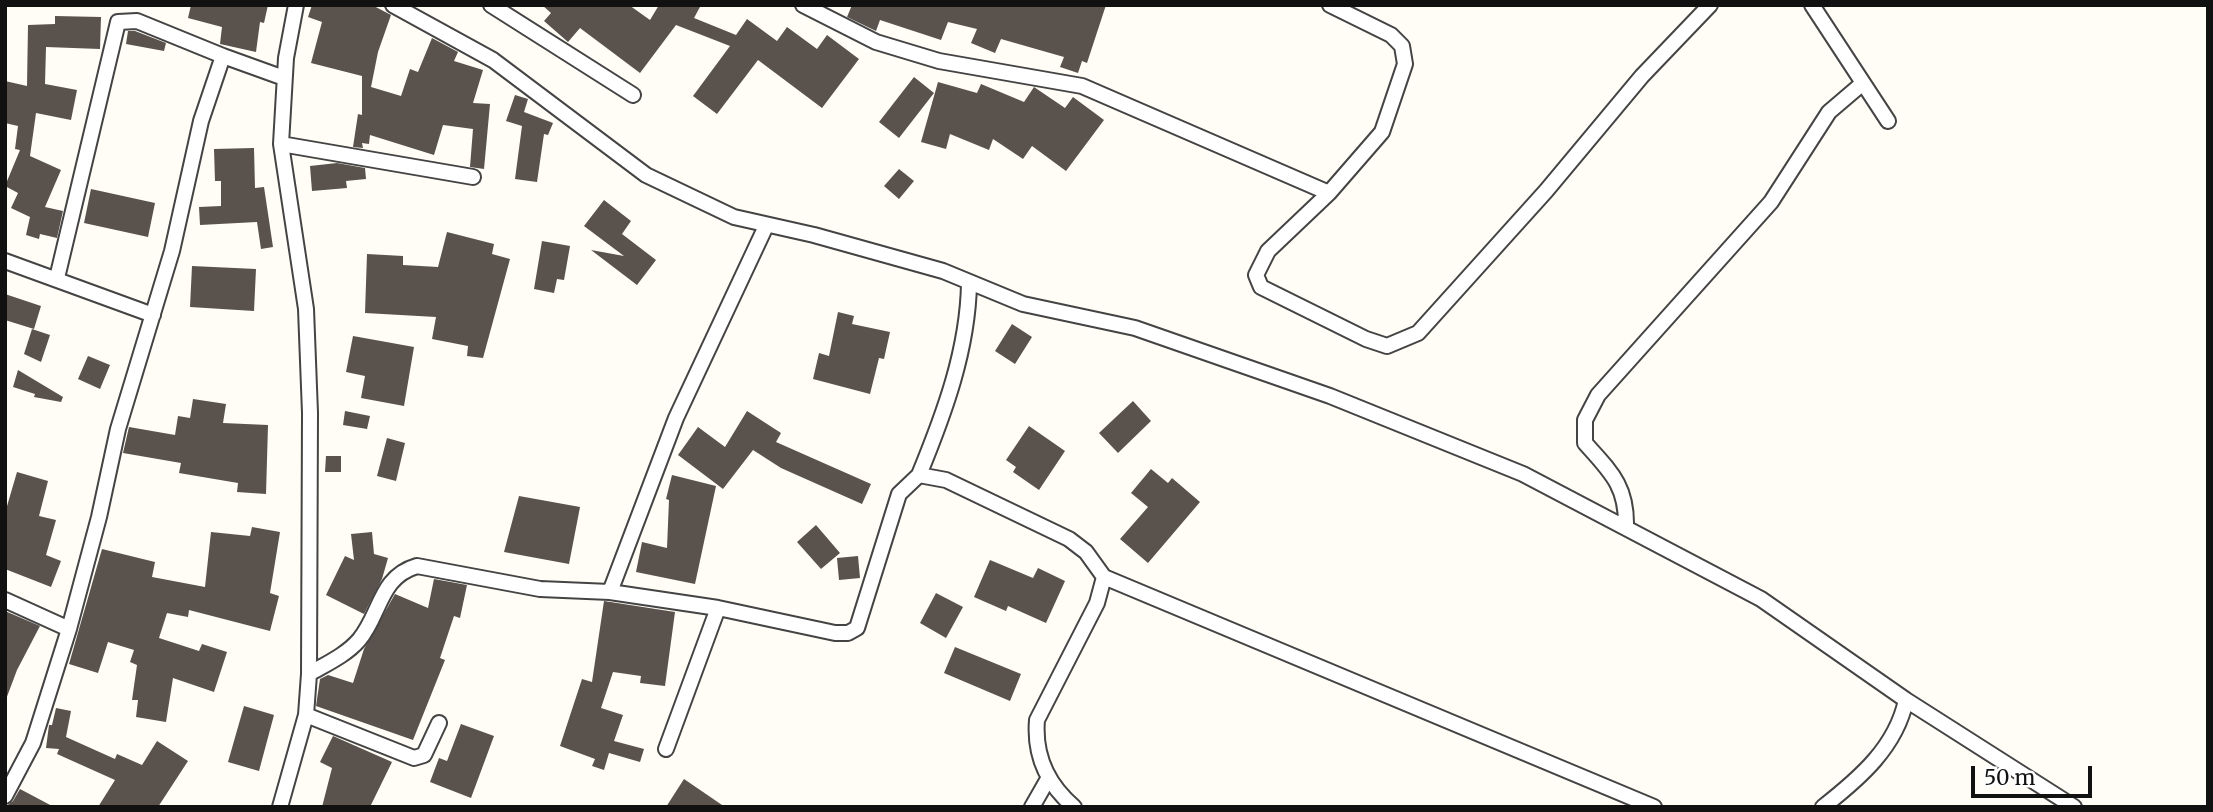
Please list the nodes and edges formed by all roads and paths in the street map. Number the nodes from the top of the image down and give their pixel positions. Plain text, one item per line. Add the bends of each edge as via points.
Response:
1 (296, 5) edge
2 (393, 5) edge
3 (491, 5) edge
4 (803, 5) edge
5 (1330, 5) edge
6 (1710, 5) edge
7 (1812, 5) edge
8 (223, 56) junction
9 (284, 78) junction
10 (1863, 83) junction
11 (633, 94) dead end
12 (1888, 121) dead end
13 (281, 144) junction
14 (473, 177) dead end
15 (1329, 193) junction
16 (765, 226) junction
17 (5, 261) edge
18 (57, 278) junction
19 (970, 283) junction
20 (153, 315) junction
21 (919, 475) junction
22 (1626, 527) junction
23 (1104, 578) junction
24 (610, 592) junction
25 (5, 600) edge
26 (718, 608) junction
27 (69, 629) junction
28 (309, 674) junction
29 (1906, 700) junction
30 (306, 715) junction
31 (439, 723) dead end
32 (666, 749) dead end
33 (1048, 779) junction
34 (5, 796) edge
35 (280, 807) edge
36 (1032, 807) edge
37 (1074, 807) edge
38 (1654, 807) edge
39 (1823, 807) edge
40 (2074, 807) edge

1 - 9 street
2 - 16 street via 493,60 646,175 702,203
3 - 11 street
4 - 15 street via 876,43 939,61 1082,86
5 - 15 street via 1391,35 1402,46 1405,64 1382,132
6 - 15 street via 1642,76 1418,333 1387,346 1261,287 1256,275 1268,251
7 - 10 street
8 - 9 street
8 - 18 street via 137,21 118,22
8 - 20 street via 201,121 178,231
9 - 13 street
10 - 12 street
10 - 22 street via 1829,112 1771,202 1598,395 1585,420 1585,443 1619,483
13 - 14 street
13 - 28 street via 306,309
16 - 19 street via 814,234
16 - 24 street via 676,418
17 - 18 street
18 - 20 street
19 - 21 street via 969,318 960,356
19 - 22 street via 1023,304 1135,328 1330,397 1523,474
20 - 27 street via 118,429
21 - 23 street via 946,480 1069,539 1086,552
21 - 26 street via 899,494 857,628 835,633
22 - 29 street via 1761,598
23 - 33 street via 1097,603 1037,720 1035,740
23 - 38 street
24 - 26 street
24 - 28 street via 540,589 417,566 392,579 351,648
25 - 27 street
26 - 32 street
27 - 34 street via 33,743
28 - 30 street
29 - 39 street via 1901,722 1884,750
29 - 40 street
30 - 31 street via 414,758 424,755
30 - 35 street
33 - 36 street
33 - 37 street

